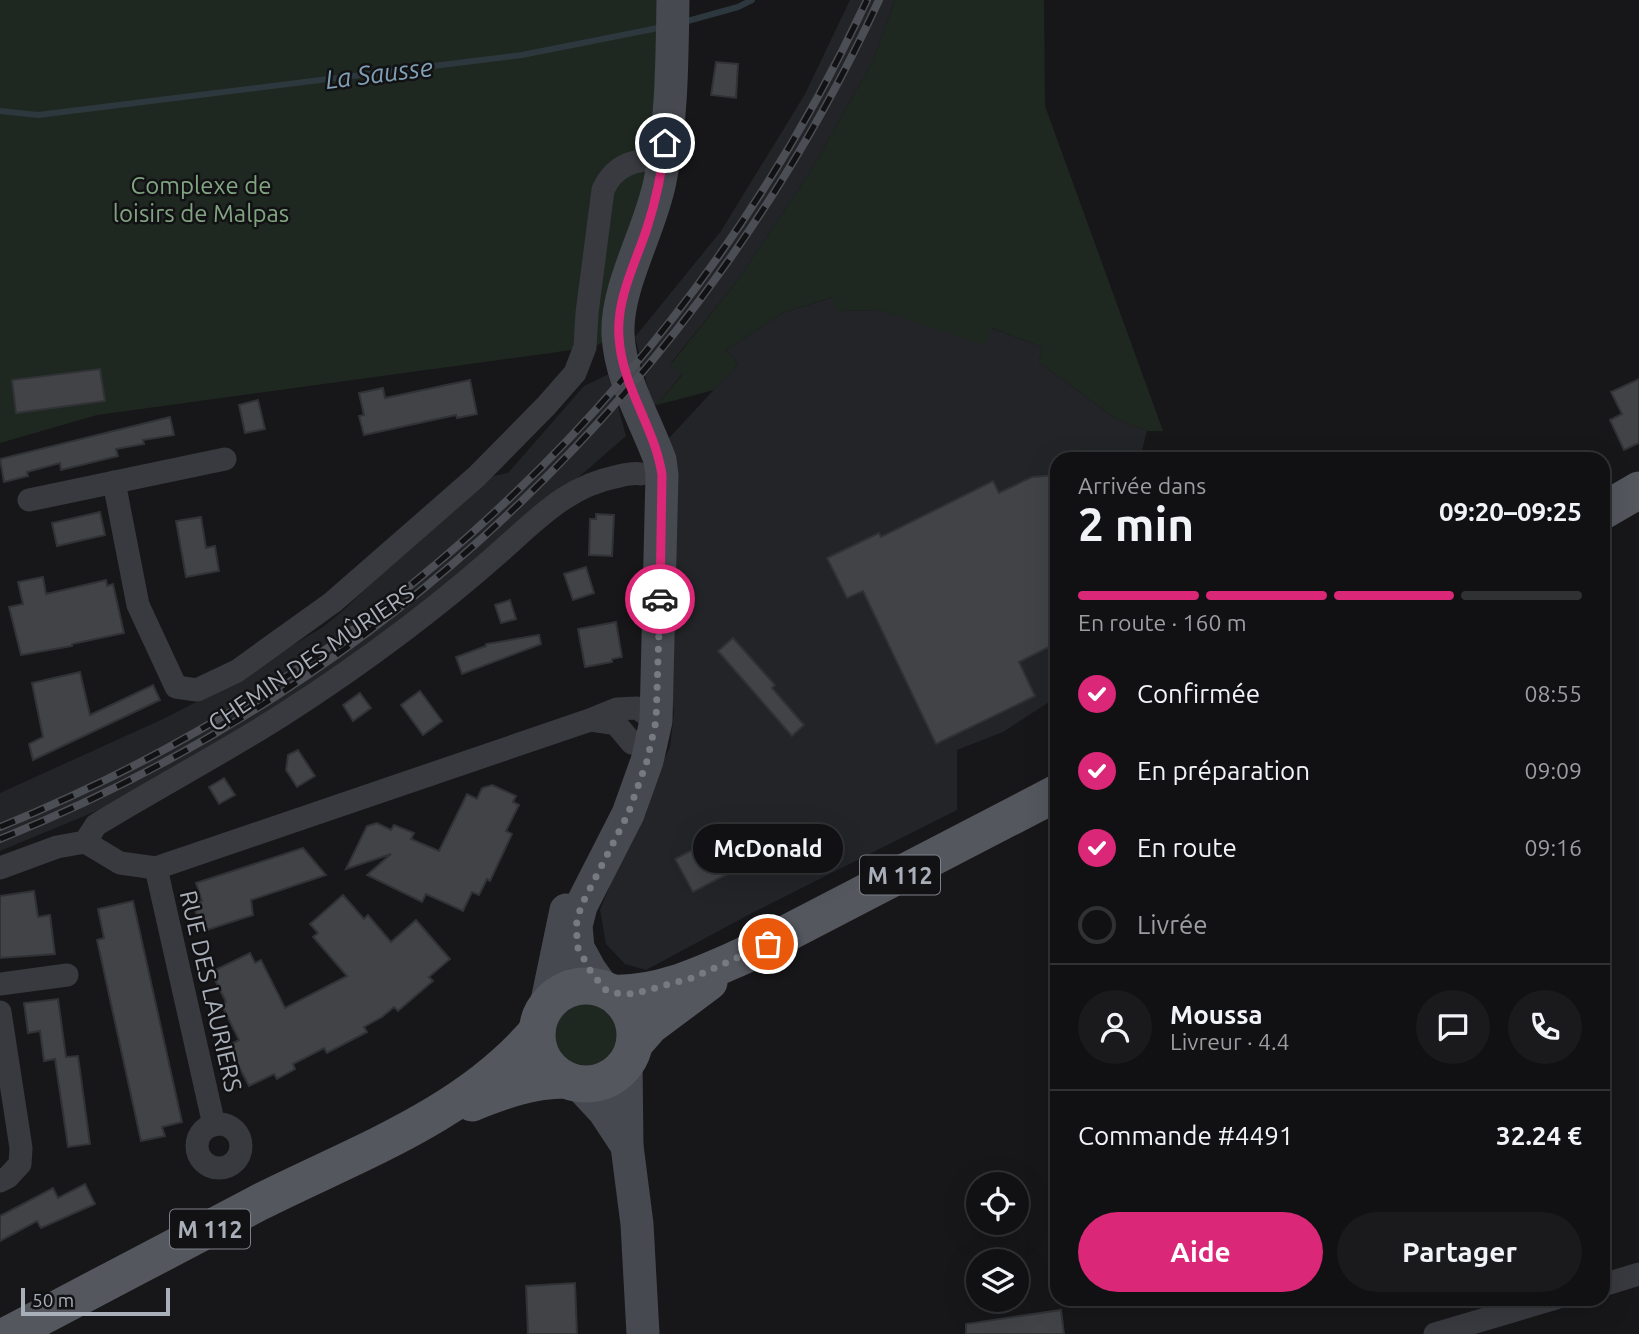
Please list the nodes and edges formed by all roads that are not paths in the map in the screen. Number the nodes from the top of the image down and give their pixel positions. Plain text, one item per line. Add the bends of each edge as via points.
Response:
1 (673, 14) edge
2 (664, 159) junction
3 (633, 398) junction
4 (225, 460) dead end
5 (641, 474) junction
6 (114, 482) junction
7 (29, 500) dead end
8 (646, 714) junction
9 (590, 720) junction
10 (632, 743) junction
11 (1050, 797) edge
12 (85, 842) junction
13 (0, 868) edge
14 (156, 868) junction
15 (743, 956) junction
16 (67, 975) dead end
17 (0, 984) edge
18 (608, 991) junction
19 (0, 1012) edge
20 (542, 1019) junction
21 (631, 1054) junction
22 (572, 1082) junction
23 (447, 1109) junction
24 (214, 1125) dead end
25 (627, 1146) junction
26 (0, 1181) edge
27 (1639, 1274) edge
28 (1610, 1283) edge
29 (1529, 1306) edge
30 (9, 1334) edge
31 (643, 1334) edge
32 (1434, 1334) edge

1 - 2 street
2 - 3 street via 653,211 619,318 620,347
2 - 6 street via 627,164 608,178 603,190 585,347 575,373 476,477 333,603 237,671 197,691 176,687 138,605
3 - 5 street
3 - 8 street via 662,475
4 - 6 street
5 - 8 street
5 - 12 street, CHEMIN DES MÛRIERS via 596,481 570,493 391,640 285,713 96,825
6 - 7 street
8 - 9 street via 617,709
8 - 10 street
8 - 18 street via 647,761 576,926 578,948
9 - 10 street via 616,724
9 - 14 street
10 - 20 street via 620,799 570,896
11 - 15 main road, M 112
12 - 13 street
12 - 14 street via 120,863
14 - 24 street, RUE DES LAURIERS
15 - 18 main road, M 112 via 658,988 633,994
15 - 21 main road, M 112 via 650,1026
16 - 17 street
18 - 20 main road via 572,988 563,992
18 - 21 main road via 624,1002 631,1014 636,1028
19 - 26 street via 21,1148 20,1164
20 - 22 main road via 541,1054 547,1065
20 - 23 main road, M 112 via 500,1068
21 - 22 main road via 606,1081
21 - 25 street
22 - 23 main road, M 112 via 543,1080
22 - 25 street via 604,1111
23 - 30 main road, M 112
25 - 31 street
27 - 28 street
29 - 32 street

